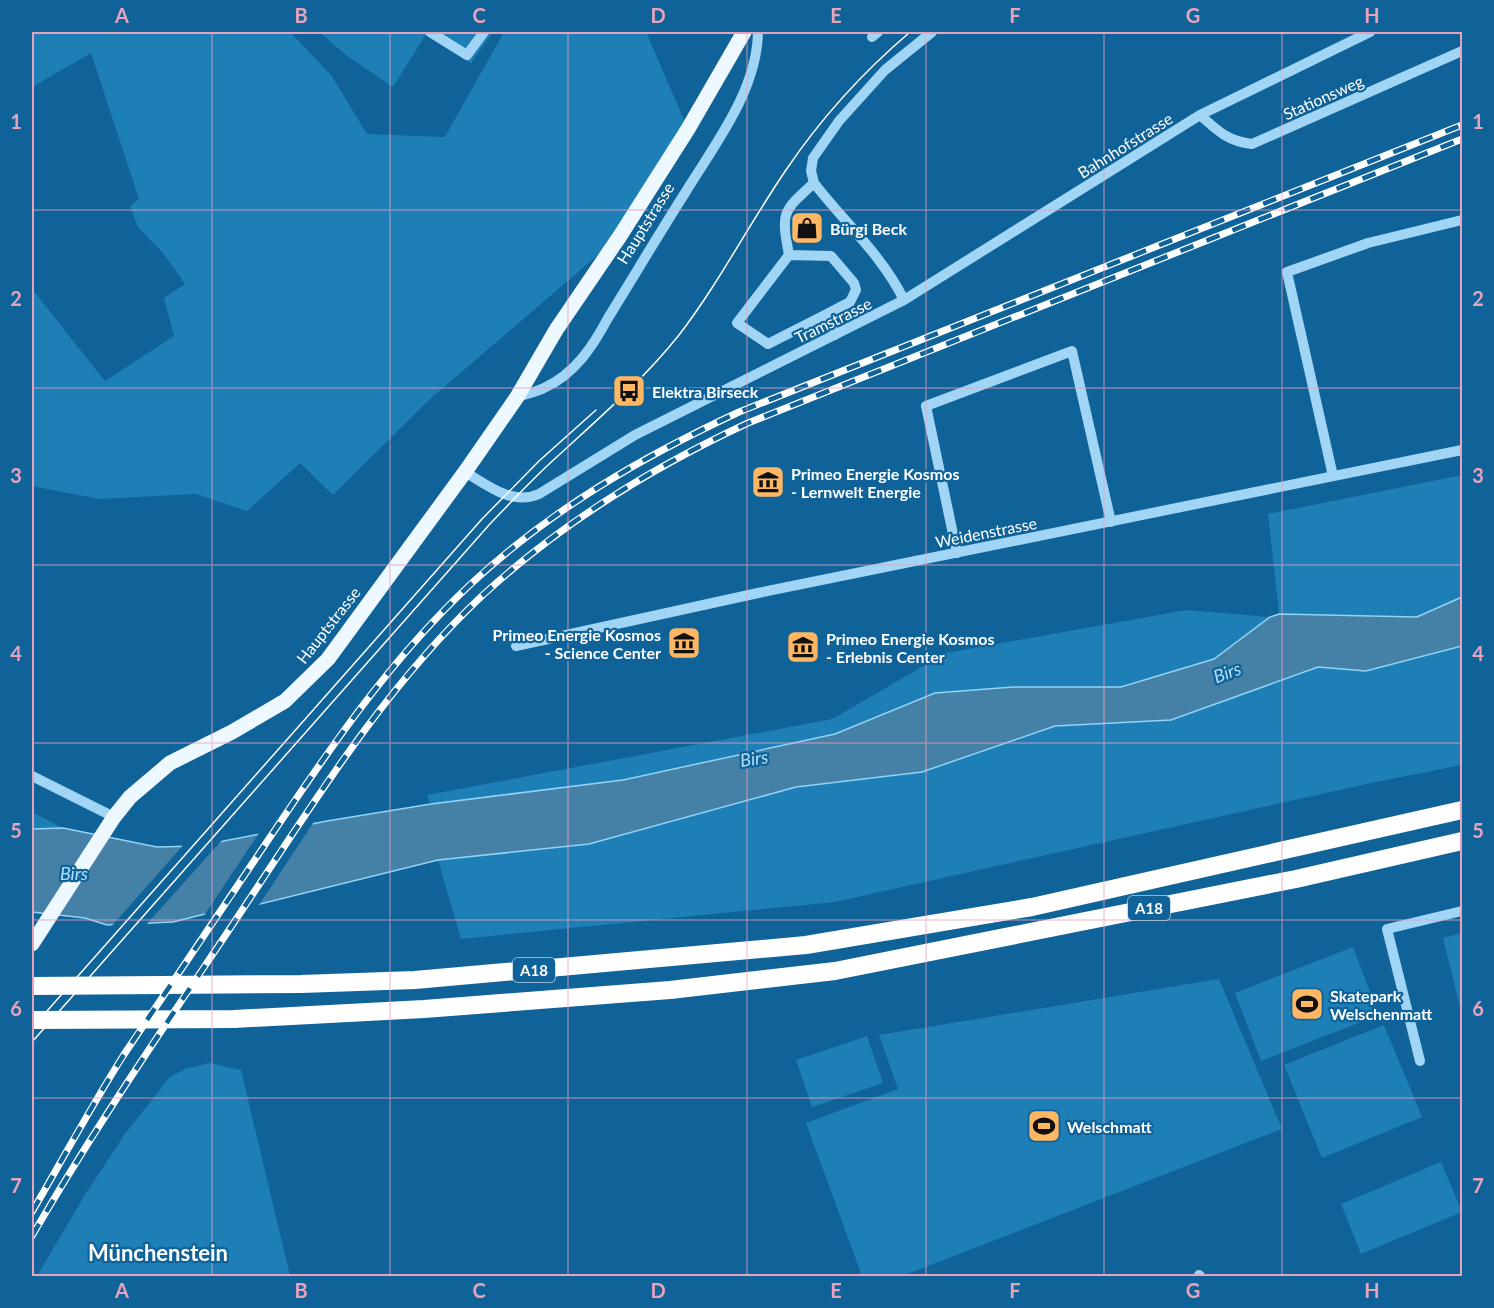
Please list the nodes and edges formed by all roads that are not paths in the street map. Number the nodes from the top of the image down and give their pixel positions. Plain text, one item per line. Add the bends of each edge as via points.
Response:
1 (430, 32) edge
2 (484, 32) edge
3 (744, 32) edge
4 (758, 32) edge
5 (932, 32) edge
6 (1370, 32) edge
7 (1462, 51) edge
8 (1200, 115) junction
9 (814, 183) junction
10 (1462, 220) edge
11 (789, 255) junction
12 (904, 300) junction
13 (825, 315) junction
14 (836, 335) junction
15 (517, 397) junction
16 (1462, 450) edge
17 (465, 472) junction
18 (1333, 476) junction
19 (1111, 522) junction
20 (957, 553) junction
21 (516, 646) dead end
22 (32, 776) edge
23 (1462, 810) edge
24 (114, 818) junction
25 (1462, 841) edge
26 (1462, 911) edge
27 (33, 941) edge
28 (32, 986) edge
29 (32, 1020) edge
30 (1420, 1061) dead end

1 - 2 street via 467,56
3 - 15 main road, Hauptstrasse via 688,129 556,330
4 - 15 street, Hauptstrasse via 758,49 749,80 729,122 591,349 572,369 546,387
5 - 9 street via 885,70 839,121 813,158
6 - 8 street, Bahnhofstrasse
7 - 8 street, Stationsweg via 1252,144 1234,142
8 - 12 street, Bahnhofstrasse
9 - 11 street via 787,209 784,225
9 - 12 street via 879,258
10 - 18 street via 1368,243 1287,272
11 - 13 street via 831,256 854,283 856,290 850,302
11 - 13 street via 737,323 768,344
12 - 14 street, Tramstrasse
13 - 14 street
14 - 17 street, Tramstrasse via 635,435 531,497 505,495
15 - 17 main road, Hauptstrasse
16 - 18 street, Weidenstrasse
17 - 24 main road, Hauptstrasse via 328,659 306,682 259,718 170,763 130,797
18 - 19 street, Weidenstrasse
19 - 20 street, Weidenstrasse
19 - 20 street via 1072,351 926,406
20 - 21 street, Weidenstrasse
22 - 24 street
23 - 28 highway, A18 via 1032,907 806,945 415,980
24 - 27 main road, Hauptstrasse
25 - 29 highway, A18 via 1296,879 824,972 670,990 424,1009 234,1018
26 - 30 street via 1387,929

